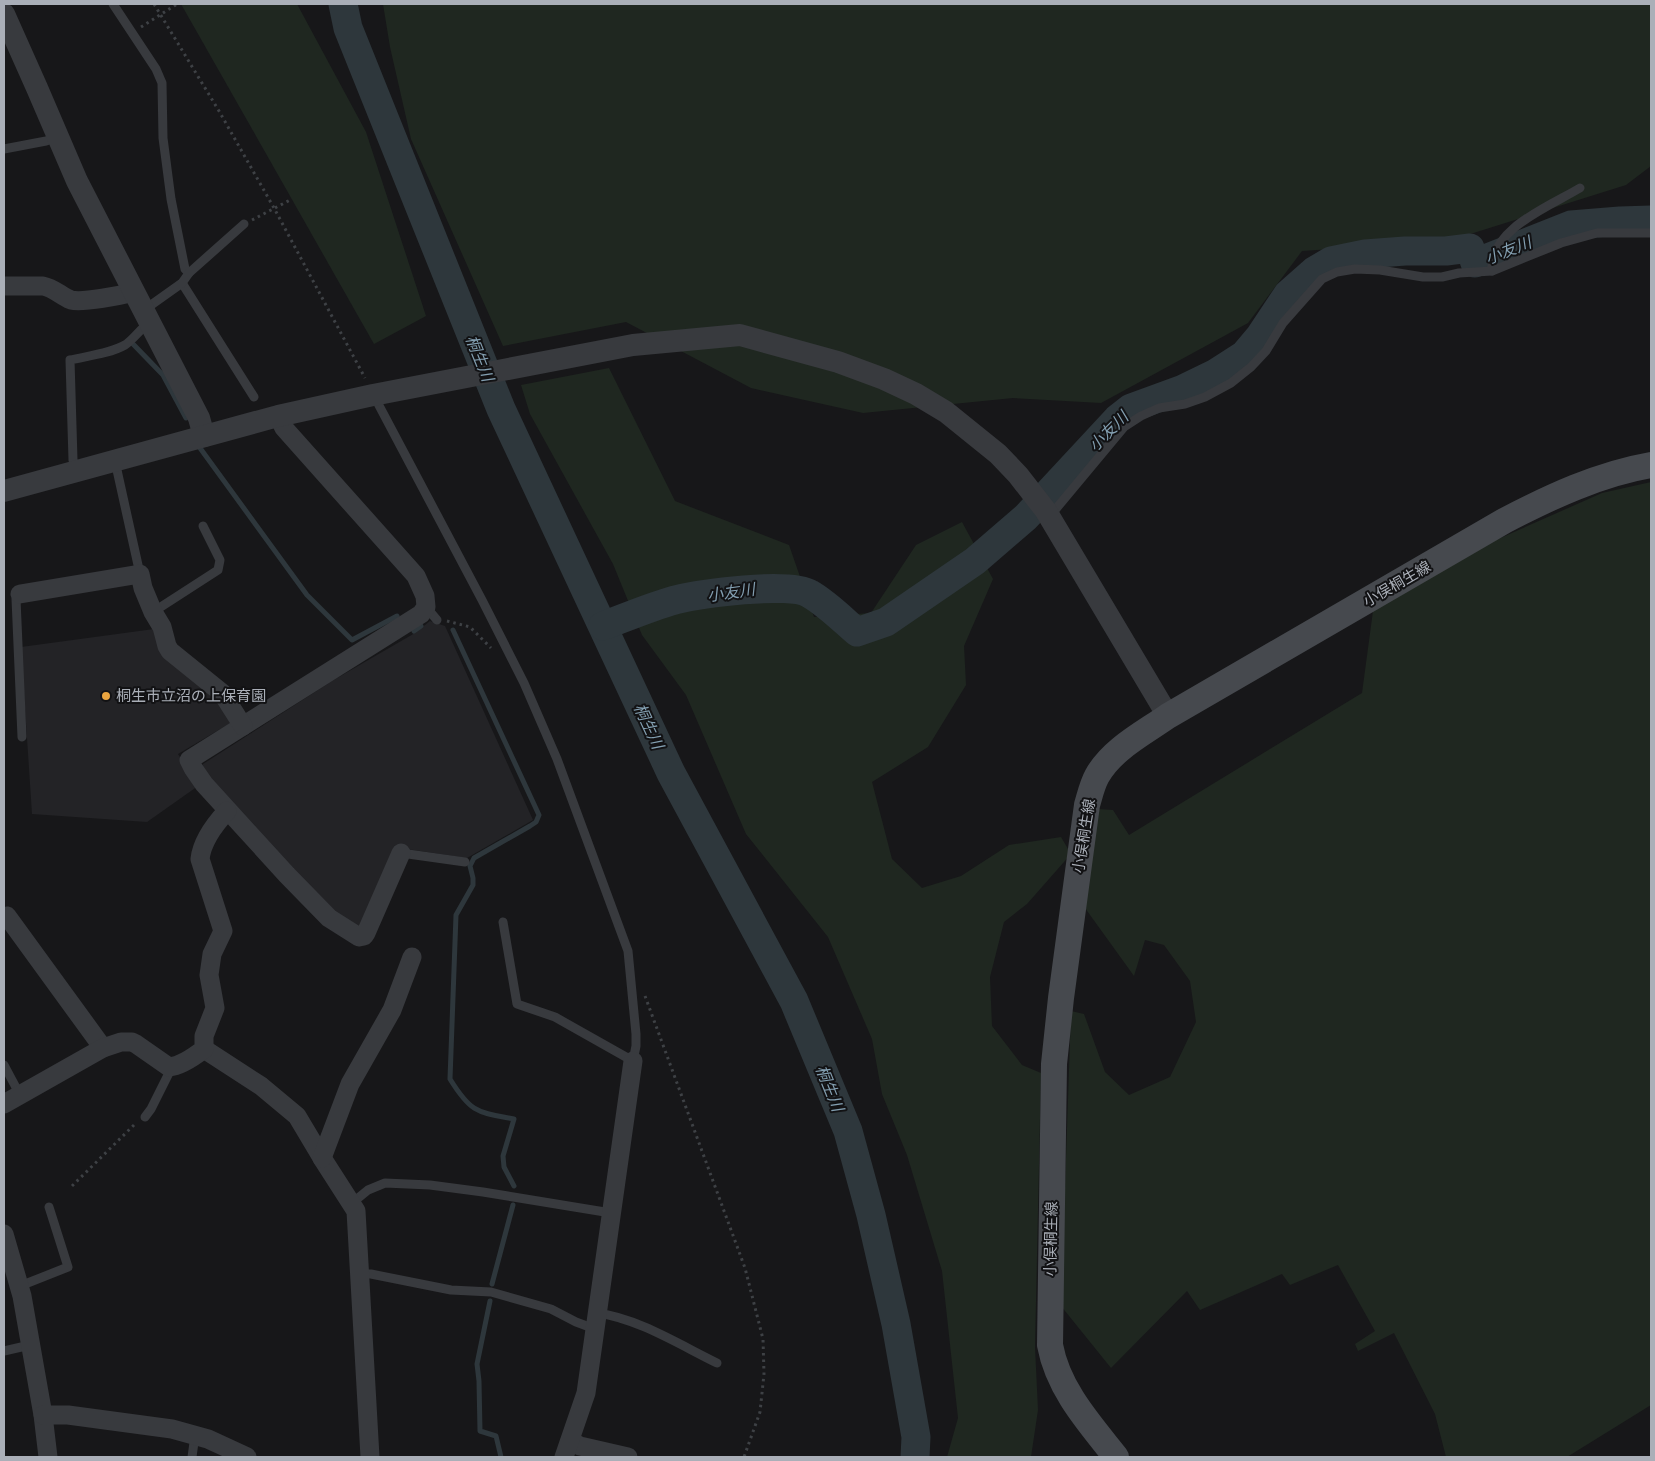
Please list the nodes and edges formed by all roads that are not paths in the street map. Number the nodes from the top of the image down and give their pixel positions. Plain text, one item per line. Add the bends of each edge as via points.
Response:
1 (113, 4) edge
2 (4, 14) edge
3 (58, 137) junction
4 (4, 149) edge
5 (1580, 188) dead end
6 (247, 223) road end
7 (1651, 233) edge
8 (1492, 268) junction
9 (189, 273) junction
10 (182, 283) junction
11 (4, 286) edge
12 (142, 309) junction
13 (373, 389) junction
14 (254, 397) dead end
15 (278, 416) junction
16 (204, 436) junction
17 (115, 460) junction
18 (1651, 465) edge
19 (77, 472) junction
20 (4, 491) edge
21 (1043, 508) junction
22 (203, 526) dead end
23 (140, 574) junction
24 (20, 594) joint
25 (153, 612) junction
26 (1168, 716) junction
27 (243, 726) junction
28 (22, 737) dead end
29 (227, 811) junction
30 (401, 853) joint
31 (465, 862) dead end
32 (5, 914) edge
33 (503, 922) dead end
34 (412, 957) dead end
35 (103, 1048) junction
36 (204, 1048) junction
37 (633, 1060) junction
38 (4, 1066) edge
39 (172, 1067) junction
40 (12, 1100) edge
41 (145, 1116) road end
42 (322, 1158) junction
43 (352, 1204) junction
44 (49, 1207) dead end
45 (611, 1213) junction
46 (4, 1234) edge
47 (359, 1274) junction
48 (20, 1286) junction
49 (596, 1321) junction
50 (30, 1345) junction
51 (4, 1351) edge
52 (717, 1364) dead end
53 (43, 1415) junction
54 (195, 1436) junction
55 (567, 1449) edge
56 (48, 1457) edge
57 (192, 1457) edge
58 (248, 1457) edge
59 (370, 1457) edge
60 (628, 1457) edge
61 (1116, 1457) edge

1 - 9 lane via 162,83 163,138 171,199 185,269
2 - 3 street
3 - 4 lane
3 - 12 street
5 - 8 lane via 1507,234 1498,246
6 - 9 lane
7 - 8 lane via 1598,233
8 - 21 lane via 1442,277 1355,269 1322,279 1283,323 1251,367 1205,397 1160,408 1124,427
9 - 10 lane
10 - 12 lane
10 - 14 lane
11 - 12 street via 43,286 76,301 108,297
12 - 16 street via 199,418
12 - 19 lane via 139,330 125,344 70,360
13 - 15 street
13 - 21 street via 633,345 740,335 838,362 916,394 946,412 998,454
13 - 37 lane via 524,683 557,759 628,951 636,1034
15 - 16 street
15 - 27 street via 284,428 416,576 431,614 421,614
16 - 17 street
17 - 19 street
17 - 23 lane
18 - 26 main road, 小俣桐生線 via 1554,496 1521,513
19 - 20 street
21 - 26 street
22 - 25 lane via 220,560 218,570
23 - 24 street
23 - 25 street
24 - 28 lane via 16,599
25 - 27 street via 170,651 222,693
26 - 61 main road, 小俣桐生線 via 1104,764 1091,790 1054,1064 1050,1345 1059,1376 1068,1392
27 - 29 street via 189,760
29 - 30 street via 329,918 359,938 366,932
29 - 36 street via 210,833 201,849 200,859 224,932 212,954 209,975 215,1008 204,1036
30 - 31 lane
32 - 35 street
33 - 37 lane via 517,1004 555,1017
34 - 42 street via 392,1010 350,1084
35 - 39 street via 132,1042
35 - 40 street
36 - 39 street
36 - 42 street via 261,1086 297,1116
37 - 45 street
38 - 40 lane
39 - 41 lane
42 - 43 street
43 - 45 lane via 368,1190 385,1183 483,1192
43 - 47 street via 356,1211
44 - 48 lane via 68,1267
45 - 49 street
46 - 48 street
47 - 49 lane via 451,1290 491,1292 551,1309 576,1322
47 - 59 street
48 - 50 street
49 - 52 lane via 613,1315 630,1321
49 - 55 street via 586,1393
50 - 51 lane
50 - 53 street
53 - 54 street via 172,1429
53 - 56 street
54 - 57 lane
54 - 58 street
55 - 60 street via 580,1446

